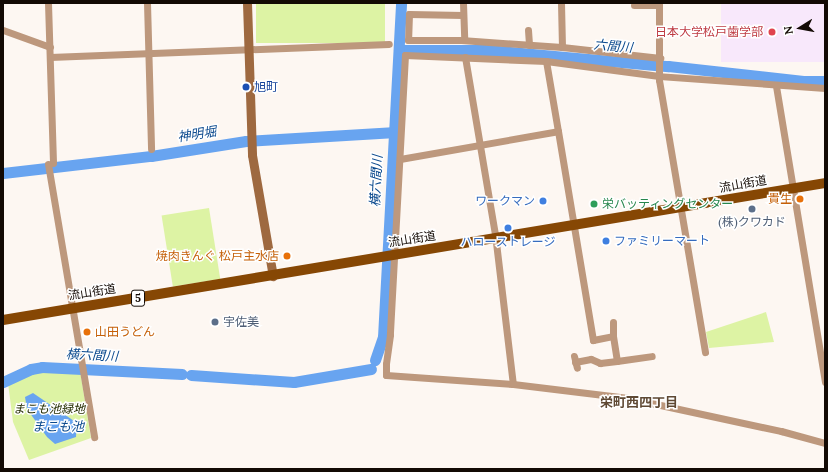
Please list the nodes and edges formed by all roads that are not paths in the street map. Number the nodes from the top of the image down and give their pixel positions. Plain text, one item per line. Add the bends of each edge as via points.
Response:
1 (48, 3) edge
2 (147, 3) edge
3 (247, 3) edge
4 (463, 3) edge
5 (561, 3) edge
6 (659, 4) edge
7 (634, 5) dead end
8 (463, 15) junction
9 (3, 30) edge
10 (528, 30) dead end
11 (464, 40) junction
12 (389, 44) dead end
13 (529, 45) junction
14 (50, 47) junction
15 (562, 47) junction
16 (249, 50) junction
17 (148, 53) junction
18 (50, 57) junction
19 (465, 57) junction
20 (660, 58) junction
21 (546, 61) junction
22 (659, 76) junction
23 (776, 86) junction
24 (825, 88) edge
25 (558, 131) junction
26 (480, 145) junction
27 (151, 149) dead end
28 (400, 159) junction
29 (825, 183) edge
30 (792, 189) junction
31 (681, 208) junction
32 (574, 226) junction
33 (496, 239) junction
34 (393, 256) junction
35 (272, 276) junction
36 (72, 309) junction
37 (3, 320) edge
38 (615, 325) dead end
39 (613, 336) junction
40 (705, 352) dead end
41 (652, 356) dead end
42 (617, 360) junction
43 (575, 362) dead end
44 (825, 382) edge
45 (513, 384) junction
46 (94, 437) dead end
47 (825, 443) edge

1 - 14 street
2 - 17 street
3 - 16 street
4 - 8 street
5 - 15 street
6 - 7 street
6 - 20 street
8 - 11 street
8 - 11 street via 409,14 408,40
9 - 14 street
10 - 13 street
11 - 13 street
12 - 16 street
13 - 15 street
14 - 18 street
15 - 20 street
16 - 17 street
16 - 35 street via 251,140
17 - 18 street
17 - 27 street
18 - 36 street via 49,172
19 - 21 street
19 - 26 street
19 - 28 street via 405,55
20 - 22 street
21 - 22 street
21 - 25 street
22 - 23 street
22 - 31 street
23 - 24 street
23 - 30 street
25 - 26 street
25 - 32 street
26 - 28 street
26 - 33 street
28 - 34 street
29 - 30 main road, 流山街道 / 5
30 - 31 main road, 流山街道 / 5
30 - 44 street
31 - 32 main road, 流山街道 / 5
31 - 40 street
32 - 33 main road, 流山街道 / 5
32 - 39 street via 594,340
33 - 34 main road, 流山街道 / 5
33 - 45 street
34 - 35 main road, 流山街道 / 5
34 - 45 street via 386,375
35 - 36 main road, 流山街道 / 5
36 - 37 main road, 流山街道 / 5
36 - 46 street
38 - 39 street
39 - 42 street
41 - 42 street
42 - 43 street via 600,363 592,360
45 - 47 street via 628,398

